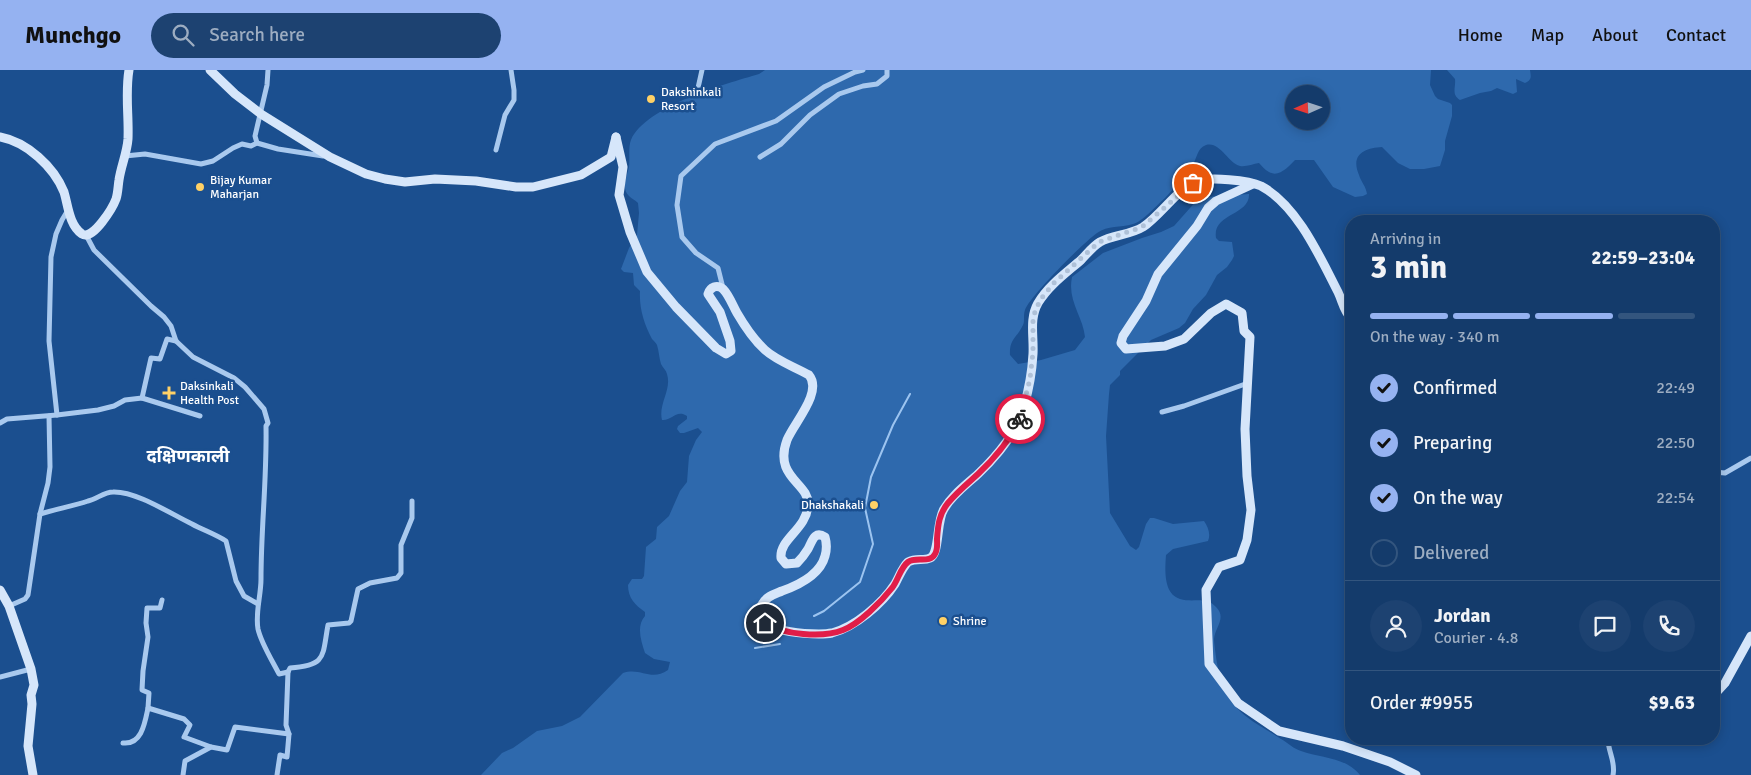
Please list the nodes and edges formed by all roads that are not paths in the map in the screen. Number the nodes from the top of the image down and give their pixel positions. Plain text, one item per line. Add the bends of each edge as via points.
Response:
1 (129, 70) edge
2 (210, 70) edge
3 (268, 70) edge
4 (511, 70) edge
5 (702, 70) edge
6 (863, 70) edge
7 (887, 70) edge
8 (698, 88) dead end
9 (261, 114) junction
10 (0, 137) edge
11 (257, 143) junction
12 (496, 150) dead end
13 (125, 156) junction
14 (330, 157) junction
15 (760, 157) dead end
16 (1254, 184) junction
17 (68, 210) junction
18 (86, 235) junction
19 (724, 289) junction
20 (1345, 310) edge
21 (176, 341) junction
22 (1248, 383) junction
23 (142, 398) junction
24 (1162, 412) dead end
25 (56, 415) junction
26 (49, 416) junction
27 (200, 416) dead end
28 (0, 423) edge
29 (1751, 458) edge
30 (1720, 473) edge
31 (412, 501) dead end
32 (40, 514) junction
33 (0, 590) edge
34 (162, 600) dead end
35 (258, 604) junction
36 (9, 606) junction
37 (1751, 636) edge
38 (30, 669) junction
39 (288, 672) junction
40 (0, 677) edge
41 (1720, 689) edge
42 (148, 708) junction
43 (289, 734) junction
44 (123, 743) dead end
45 (1608, 745) edge
46 (212, 747) junction
47 (34, 775) edge
48 (183, 775) edge
49 (277, 775) edge
50 (1416, 775) edge
51 (1613, 775) edge

1 - 13 main road
2 - 9 main road
3 - 9 street
4 - 12 street via 514,100 505,116
5 - 8 street
6 - 19 street via 824,87 776,121 715,144 681,176 677,205 682,237 696,253 718,268
7 - 15 street via 887,76 876,84 839,94 810,115 781,144
9 - 11 street via 255,136
9 - 14 main road
10 - 17 main road via 31,150 56,178 64,192
11 - 13 street via 251,146 242,144 213,161 201,164 145,154
11 - 14 street
13 - 18 main road via 116,199 94,232
14 - 19 main road via 366,174 405,182 436,179 533,187 581,175 611,157 616,137 623,164 619,195 647,272 676,307 726,354 731,350 730,341 719,309 708,294 713,287
16 - 19 main road via 1208,179 1193,183 1142,227 1099,242 1047,290 1033,317 1030,379 1015,429 995,457 943,509 933,557 908,562 894,586 876,605 849,627 828,634 787,632 768,625 760,615 760,607 765,600 811,576 821,566 826,553 826,539 819,535 813,537 797,563 786,564 780,555 784,544 802,524 808,506 807,497 789,473 783,458 788,440 810,398 813,383 809,375 762,348
16 - 20 main road via 1279,200 1304,230
16 - 22 main road via 1216,201 1208,208 1158,274 1122,343 1126,349 1165,346 1184,339 1226,304 1242,314 1244,331 1250,337
17 - 18 main road via 76,226
17 - 25 street via 56,234 52,257 48,341
18 - 21 street via 94,250 164,317
21 - 23 street via 167,339 160,359 151,358
21 - 35 street via 193,357 245,386 264,409 268,423 267,458
22 - 24 street
22 - 50 main road via 1245,429 1251,510 1247,540 1240,560 1220,567 1206,590 1209,664 1238,703 1279,731 1343,746
23 - 25 street via 125,400 98,410
23 - 27 street
25 - 26 street
26 - 28 street via 7,419
26 - 32 street via 50,467
29 - 30 street via 1725,473
31 - 39 street via 412,518 401,545 401,573 398,578 370,583 358,589 351,621 348,624 328,624 321,658 308,667 290,668
32 - 35 street via 90,501 100,495 114,492 129,494 226,541 236,581 244,596
32 - 36 street via 28,595
33 - 36 main road
34 - 42 street via 160,608 147,608 148,637 142,690 149,693
35 - 39 street via 258,630 279,674
36 - 38 main road
37 - 41 main road
38 - 40 street
38 - 47 main road via 34,685 28,746
39 - 43 street via 286,725
42 - 44 street via 137,740
42 - 46 street via 184,719 190,725 184,737
43 - 46 street via 235,728 227,750
43 - 49 street via 286,757 280,755
45 - 51 street via 1615,768
46 - 48 street via 185,761

